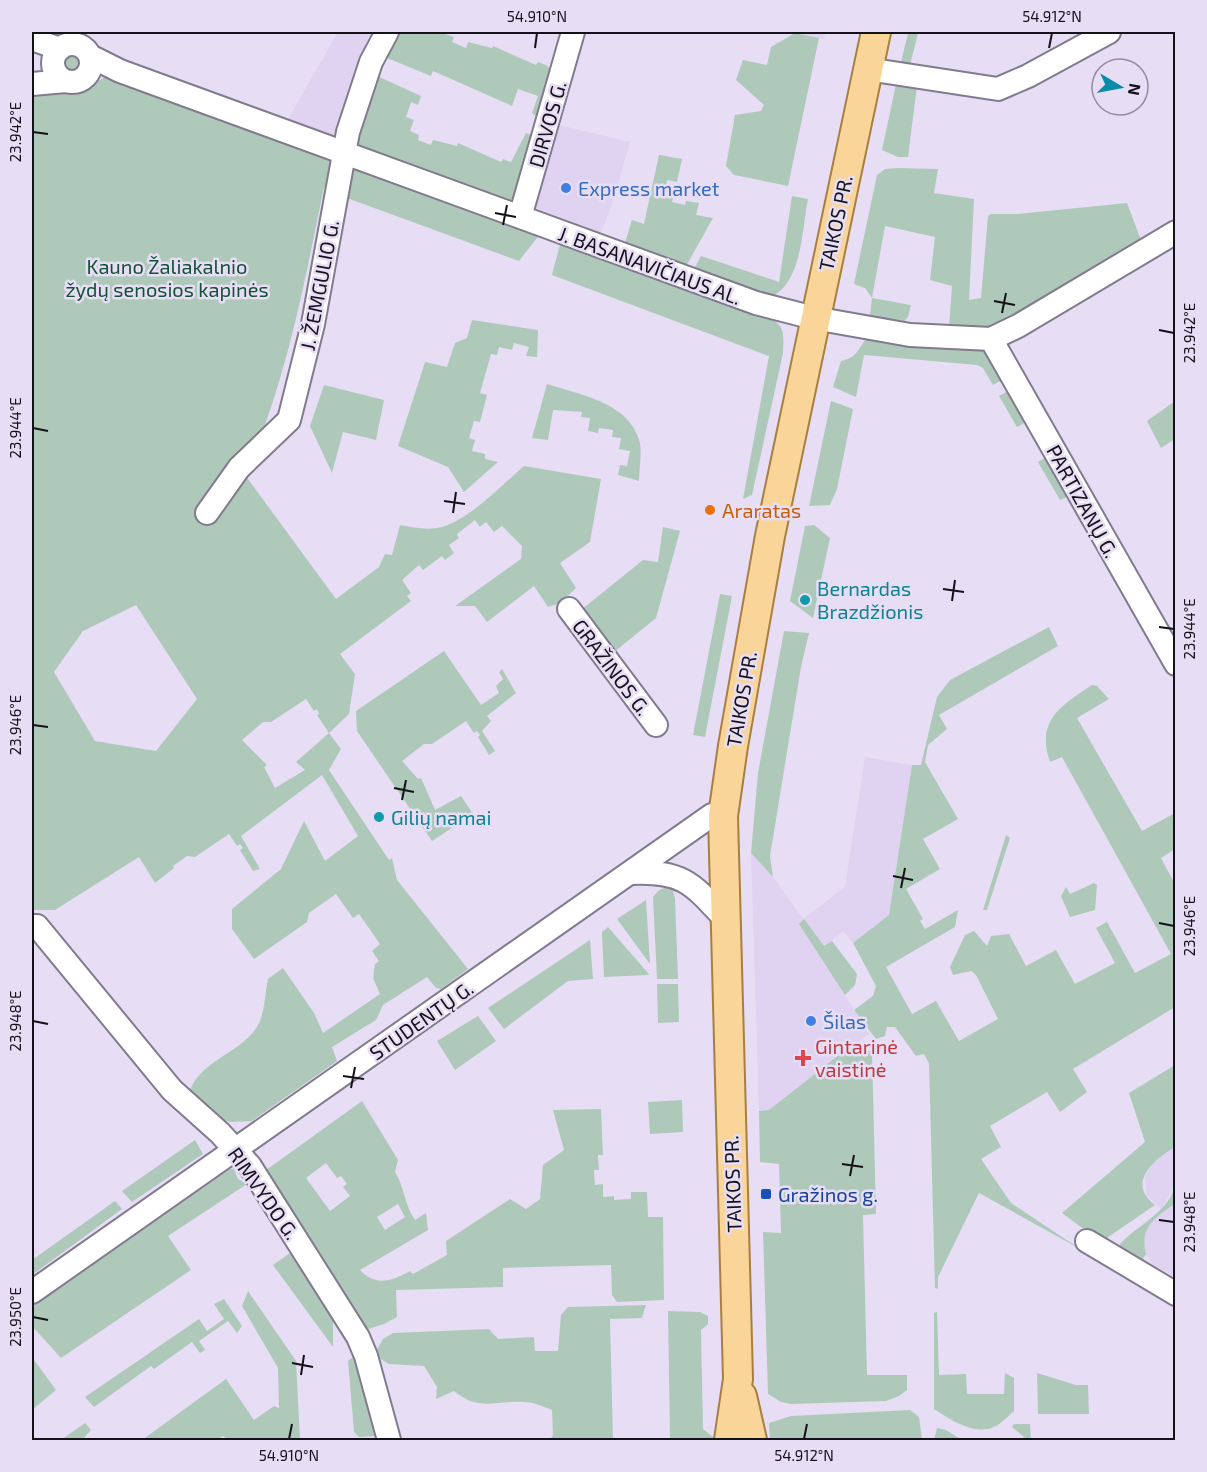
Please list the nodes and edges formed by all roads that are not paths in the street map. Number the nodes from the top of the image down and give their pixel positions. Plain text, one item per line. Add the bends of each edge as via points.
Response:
1 (387, 32) edge
2 (573, 32) edge
3 (876, 32) edge
4 (1109, 32) edge
5 (32, 39) edge
6 (75, 53) edge
7 (867, 69) junction
8 (32, 83) edge
9 (342, 153) junction
10 (520, 218) junction
11 (1176, 232) edge
12 (814, 318) junction
13 (991, 339) junction
14 (207, 513) dead end
15 (568, 609) dead end
16 (1176, 664) edge
17 (656, 725) dead end
18 (723, 816) junction
19 (632, 873) junction
20 (725, 919) junction
21 (34, 926) edge
22 (235, 1149) junction
23 (1087, 1241) dead end
24 (32, 1292) edge
25 (1176, 1294) edge
26 (738, 1379) junction
27 (389, 1440) edge
28 (729, 1440) edge
29 (752, 1440) edge

1 - 9 street, J. ŽEMGULIO G. via 371,62
2 - 10 street, DIRVOS G.
3 - 7 main road, TAIKOS PR.
4 - 7 street via 998,89
5 - 6 street
6 - 8 street
6 - 9 street, J. BASANAVIČIAUS AL.
7 - 12 main road, TAIKOS PR.
9 - 10 street, J. BASANAVIČIAUS AL.
9 - 14 street, J. ŽEMGULIO G. via 313,324 289,420 239,468
10 - 12 street, J. BASANAVIČIAUS AL. via 765,306
11 - 13 street, J. BASANAVIČIAUS AL.
12 - 13 street, J. BASANAVIČIAUS AL. via 910,334
12 - 18 main road, TAIKOS PR. via 757,604
13 - 16 street, PARTIZANŲ G.
15 - 17 street, GRAŽINOS G.
18 - 19 street, STUDENTŲ G. via 712,815
18 - 20 main road, TAIKOS PR.
19 - 20 street via 660,872 690,883
19 - 22 street, STUDENTŲ G.
20 - 26 main road, TAIKOS PR.
21 - 22 street, RIMVYDO G. via 166,1082
22 - 24 street, STUDENTŲ G.
22 - 27 street, RIMVYDO G. via 250,1166 358,1337
23 - 25 street
26 - 28 main road, TAIKOS PR.
26 - 29 main road, TAIKOS PR.

